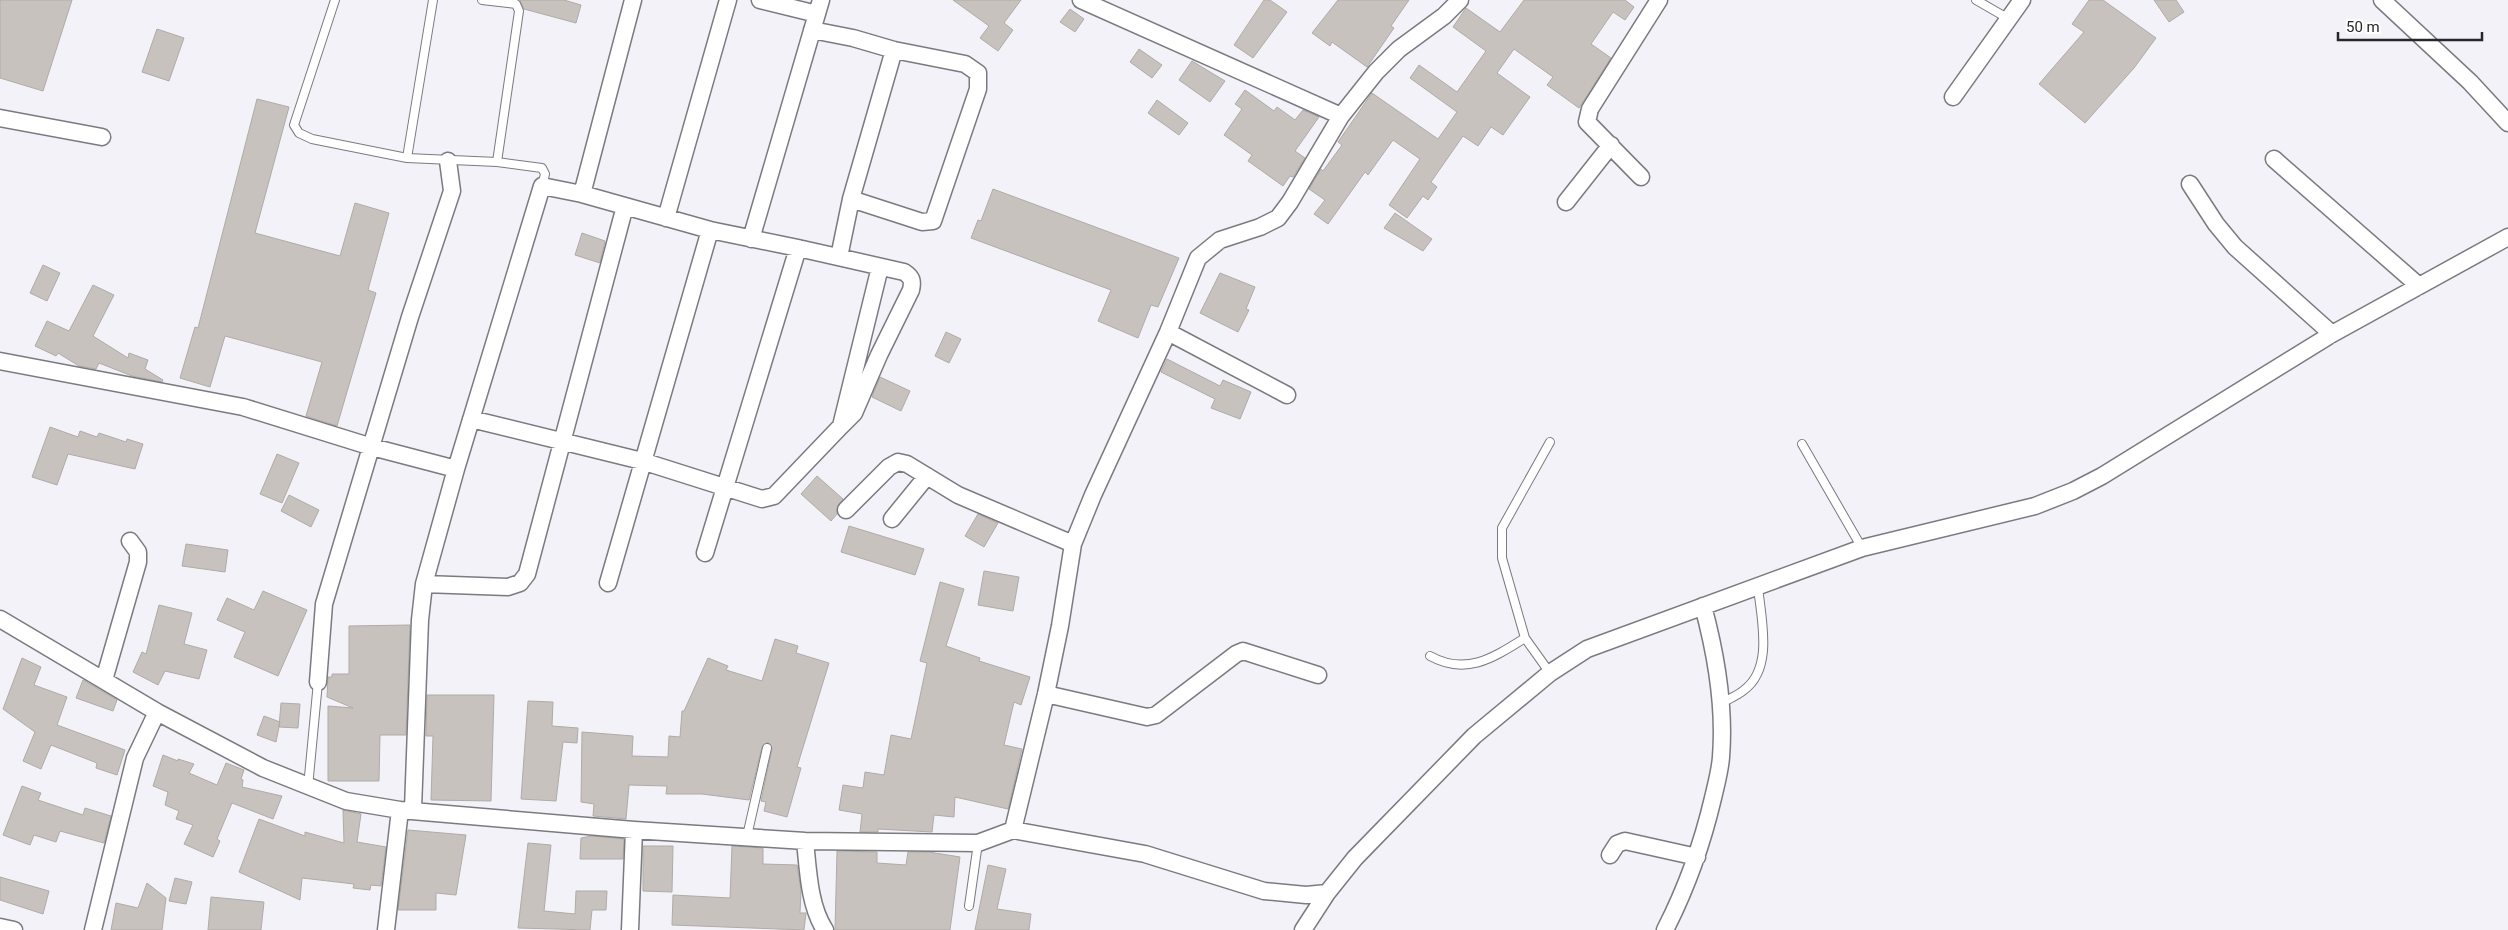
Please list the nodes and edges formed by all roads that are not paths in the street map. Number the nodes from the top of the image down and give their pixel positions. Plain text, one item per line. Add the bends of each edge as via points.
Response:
1 (335, 0) edge
2 (434, 0) edge
3 (482, 0) edge
4 (633, 0) edge
5 (728, 0) edge
6 (760, 0) edge
7 (1080, 0) edge
8 (1460, 0) edge
9 (1659, 0) edge
10 (1976, 0) edge
11 (2022, 0) edge
12 (506, 1) edge
13 (2389, 2) edge
14 (817, 15) edge
15 (2009, 19) junction
16 (894, 50) junction
17 (1953, 97) dead end
18 (1341, 116) junction
19 (0, 118) edge
20 (2508, 123) edge
21 (102, 137) dead end
22 (1611, 145) junction
23 (407, 158) junction
24 (2274, 159) dead end
25 (448, 161) junction
26 (497, 162) junction
27 (1641, 178) dead end
28 (2190, 184) dead end
29 (542, 186) junction
30 (582, 194) junction
31 (851, 199) junction
32 (1566, 202) dead end
33 (625, 206) junction
34 (666, 218) junction
35 (710, 230) junction
36 (2508, 236) edge
37 (751, 239) junction
38 (798, 248) junction
39 (839, 257) junction
40 (880, 267) junction
41 (2419, 286) junction
42 (1168, 332) junction
43 (2332, 334) junction
44 (0, 361) edge
45 (1287, 395) dead end
46 (471, 419) junction
47 (841, 426) junction
48 (561, 441) junction
49 (1550, 442) dead end
50 (1802, 444) dead end
51 (372, 447) junction
52 (642, 461) junction
53 (456, 470) junction
54 (927, 476) junction
55 (724, 488) junction
56 (846, 510) dead end
57 (892, 519) dead end
58 (130, 541) dead end
59 (1073, 544) junction
60 (1862, 548) junction
61 (704, 553) dead end
62 (608, 583) dead end
63 (424, 584) junction
64 (1758, 587) junction
65 (1704, 606) junction
66 (0, 619) edge
67 (1524, 638) junction
68 (1430, 656) dead end
69 (1550, 673) junction
70 (1318, 675) dead end
71 (104, 680) junction
72 (318, 682) joint
73 (1046, 694) junction
74 (1720, 704) junction
75 (157, 712) junction
76 (767, 748) dead end
77 (308, 787) junction
78 (406, 810) junction
79 (634, 830) junction
80 (1012, 830) junction
81 (747, 836) junction
82 (805, 841) junction
83 (978, 843) junction
84 (1610, 855) dead end
85 (1697, 857) junction
86 (1327, 893) junction
87 (969, 906) dead end
88 (0, 927) edge
89 (14, 930) edge
90 (93, 930) edge
91 (386, 930) edge
92 (630, 930) edge
93 (825, 930) edge
94 (1304, 930) edge
95 (1665, 930) edge

1 - 23 lane via 294,125 296,130 312,139
2 - 23 lane
3 - 12 lane
4 - 30 street
5 - 34 street
6 - 14 street
7 - 18 street
8 - 18 street via 1386,61
9 - 22 street via 1588,113 1587,122
10 - 15 lane
11 - 15 street
12 - 26 lane via 516,4 519,11
13 - 20 street
14 - 16 street via 853,38
14 - 37 street
15 - 17 street
16 - 31 street
16 - 31 street via 965,64 978,74 978,89 933,221 922,222
18 - 42 street via 1278,218 1220,240 1198,258
19 - 21 street
22 - 27 street
22 - 32 street
23 - 25 lane
24 - 41 street
25 - 26 lane
25 - 51 street via 452,191 410,317
26 - 29 lane via 542,168 545,174
28 - 43 street via 2235,247
29 - 30 street
29 - 46 street
30 - 33 street
31 - 39 street
33 - 34 street
33 - 48 street
34 - 35 street
35 - 37 street
35 - 52 street
36 - 41 street
37 - 38 street
38 - 39 street
38 - 55 street
39 - 40 street
40 - 47 street
40 - 47 street via 909,275 913,283 854,413
41 - 43 street
42 - 45 street
42 - 59 street
43 - 60 street via 2073,491 1998,516
44 - 51 street via 243,407
46 - 48 street
46 - 53 street
47 - 55 street via 771,498 762,499
48 - 52 street
48 - 63 street via 527,574 520,583 508,587
49 - 67 lane via 1502,528 1502,558
50 - 60 lane
51 - 53 street
51 - 72 street via 324,604
52 - 55 street
52 - 62 street
53 - 63 street
54 - 56 street via 907,464 894,462
54 - 57 street
54 - 59 street via 958,494
55 - 61 street
58 - 71 street via 138,552 138,562
59 - 73 street
60 - 64 street
63 - 78 street
64 - 65 street
64 - 74 lane via 1763,648 1757,673 1745,690
65 - 69 street via 1587,649
65 - 74 street via 1714,648
66 - 71 street
67 - 68 lane via 1492,659 1477,663 1450,665
67 - 69 lane
69 - 86 street via 1474,736 1356,858
70 - 73 street via 1244,651 1156,715 1147,717
71 - 75 street
72 - 77 lane
73 - 80 street
74 - 85 street via 1721,758
75 - 77 street via 263,768
75 - 90 street via 135,758
76 - 81 lane
77 - 78 street via 346,801
78 - 79 street
78 - 91 street
79 - 81 street
79 - 92 street
80 - 83 street
80 - 86 street via 1145,854 1264,890 1306,895
81 - 82 street
82 - 83 street
82 - 93 street via 809,879
83 - 87 lane
84 - 85 street via 1616,844 1625,841
85 - 95 street
86 - 94 street
88 - 89 street

